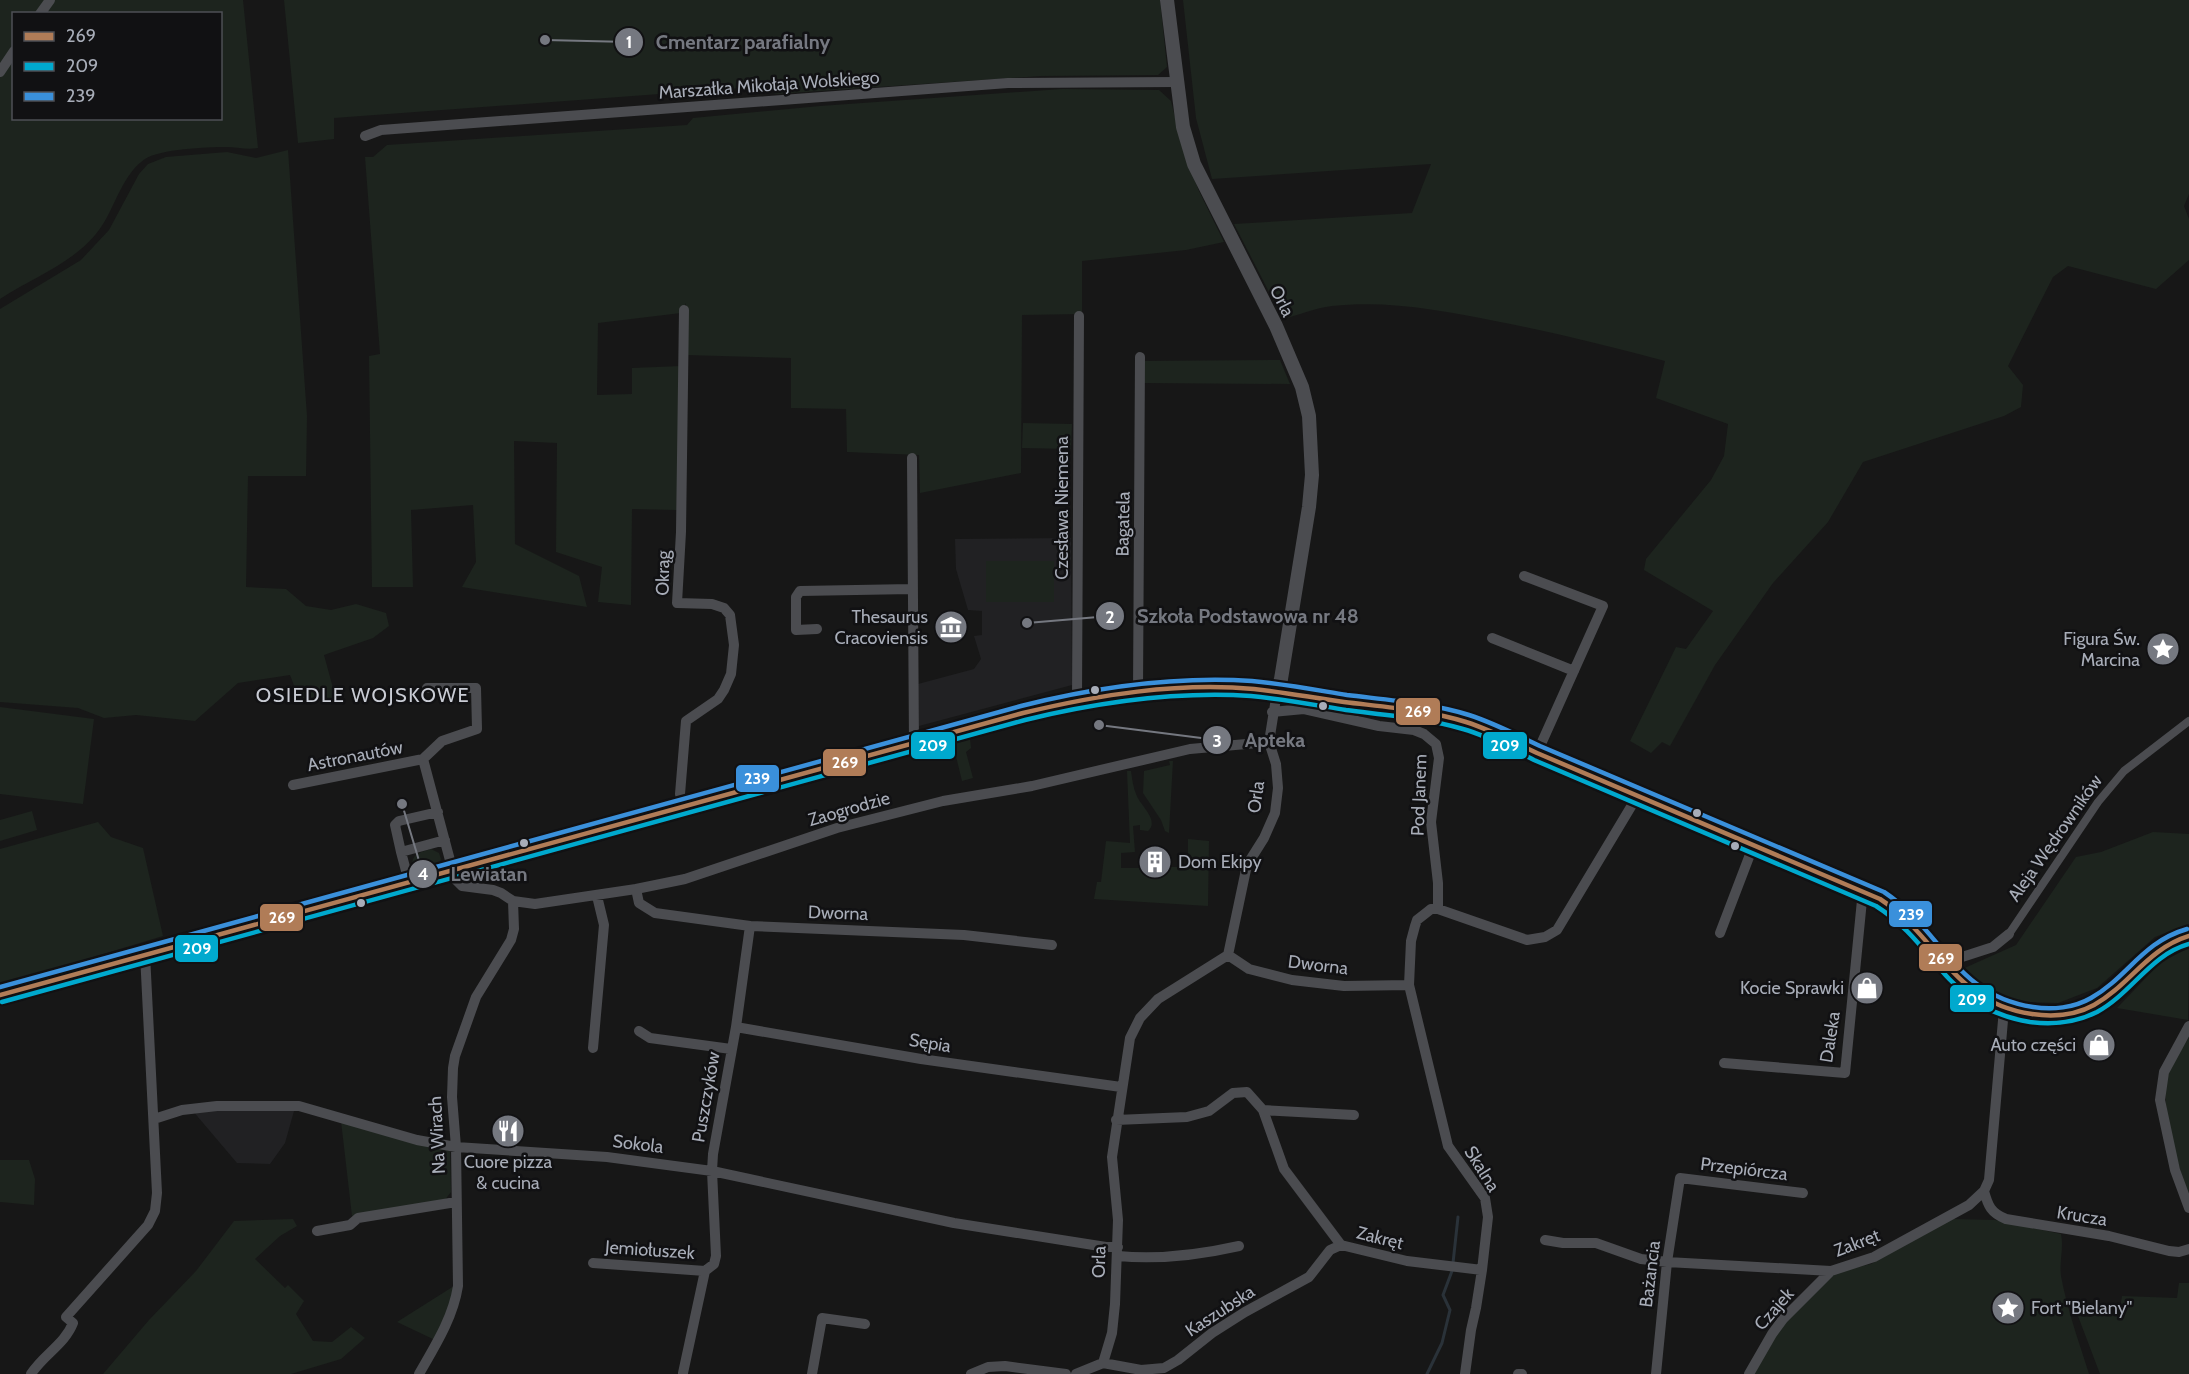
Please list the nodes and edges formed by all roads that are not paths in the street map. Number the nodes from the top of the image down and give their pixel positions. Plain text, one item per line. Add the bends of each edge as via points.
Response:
1 (1167, 0) edge
2 (12, 54) edge
3 (0, 72) edge
4 (1177, 82) junction
5 (365, 136) dead end
6 (684, 310) dead end
7 (1079, 316) dead end
8 (1140, 357) dead end
9 (912, 458) dead end
10 (1524, 576) dead end
11 (912, 588) junction
12 (817, 629) dead end
13 (1492, 638) dead end
14 (1574, 671) junction
15 (427, 688) dead end
16 (1138, 691) junction
17 (1277, 692) junction
18 (1077, 700) junction
19 (1272, 712) junction
20 (2189, 721) edge
21 (1269, 742) junction
22 (914, 743) junction
23 (1537, 753) junction
24 (423, 759) junction
25 (293, 785) dead end
26 (1638, 795) junction
27 (683, 807) junction
28 (438, 812) junction
29 (445, 840) junction
30 (1754, 844) junction
31 (401, 852) junction
32 (452, 870) junction
33 (409, 882) junction
34 (636, 889) junction
35 (1863, 890) junction
36 (597, 896) junction
37 (513, 901) junction
38 (1438, 909) junction
39 (750, 926) junction
40 (1720, 933) dead end
41 (2009, 934) joint
42 (2189, 936) edge
43 (1052, 945) dead end
44 (145, 954) junction
45 (1228, 955) junction
46 (1946, 967) junction
47 (1409, 985) junction
48 (0, 995) edge
49 (2004, 1009) junction
50 (2189, 1026) edge
51 (736, 1027) junction
52 (639, 1031) dead end
53 (593, 1048) dead end
54 (731, 1049) junction
55 (1724, 1063) dead end
56 (1121, 1087) junction
57 (1263, 1110) junction
58 (1354, 1115) dead end
59 (154, 1119) junction
60 (1116, 1119) junction
61 (456, 1147) junction
62 (712, 1171) junction
63 (1680, 1178) joint
64 (1984, 1191) junction
65 (1803, 1193) dead end
66 (456, 1202) junction
67 (2189, 1208) edge
68 (317, 1231) dead end
69 (1545, 1240) dead end
70 (1341, 1245) junction
71 (1239, 1246) dead end
72 (2189, 1249) edge
73 (1118, 1252) junction
74 (1667, 1262) junction
75 (592, 1263) dead end
76 (1482, 1270) junction
77 (705, 1271) junction
78 (1831, 1271) junction
79 (865, 1324) dead end
80 (1103, 1363) junction
81 (683, 1373) edge
82 (31, 1374) edge
83 (419, 1374) edge
84 (812, 1374) edge
85 (971, 1374) edge
86 (1066, 1374) edge
87 (1076, 1374) edge
88 (1465, 1374) edge
89 (1656, 1374) edge
90 (1749, 1374) edge

1 - 4 street, Orla
2 - 3 street
4 - 5 street, Marszałka Mikołaja Wolskiego via 1008,83 381,130
4 - 17 street, Orla via 1183,127 1194,164 1275,326 1302,387 1309,416 1309,507
6 - 27 street, Okrąg via 681,532 676,603 724,608 730,615 735,654 731,674 718,699 686,721 680,794
7 - 18 street, Czesława Niemena
8 - 16 street, Bagatela
9 - 11 street
10 - 14 street via 1602,606
11 - 12 street via 800,591 796,597 796,630
11 - 22 street
13 - 14 street
14 - 23 street
15 - 24 street, Astronautów via 476,688 477,729 442,741
16 - 17 street via 1221,688
16 - 18 street
17 - 19 street, Orla
17 - 23 street via 1433,714 1498,734
18 - 22 street
19 - 21 street, Orla
19 - 38 street, Pod Janem via 1304,709 1414,730 1436,744 1439,758 1431,822
20 - 41 street, Aleja Wędrowników via 2124,771 2098,802
21 - 34 street, Zaogrodzie via 1190,749 1032,786 943,801 837,828 686,879
21 - 45 street, Orla via 1276,764 1275,813 1247,865
22 - 27 street
23 - 26 street
24 - 25 street, Astronautów
24 - 28 street, Astronautów
26 - 30 street
26 - 38 street via 1557,930 1545,937 1527,940
27 - 32 street
28 - 29 street, Astronautów
28 - 31 street via 395,825
29 - 31 street
29 - 32 street, Astronautów
30 - 35 street
30 - 40 street
31 - 33 street
32 - 33 street
32 - 37 street, Zaogrodzie via 462,886 501,892
33 - 44 street
34 - 36 street, Zaogrodzie
34 - 39 street, Dworna via 639,903 655,912
35 - 46 street via 1900,912
35 - 55 street, Daleka via 1845,1073
36 - 37 street, Zaogrodzie via 535,904
36 - 53 street via 604,925
37 - 61 street, Na Wirach via 511,940 476,997 455,1056 452,1097
38 - 47 street via 1431,909 1417,920 1411,941
39 - 43 street, Dworna via 964,935
39 - 51 street, Puszczyków
41 - 46 street, Aleja Wędrowników via 1993,947 1959,958
42 - 49 street via 2160,949 2103,999 2084,1010 2055,1016
44 - 48 street
44 - 59 street
45 - 47 street, Dworna via 1249,969 1292,980 1344,986
45 - 56 street, Orla via 1158,999 1140,1018 1130,1038
46 - 49 street via 1979,998
47 - 76 street, Skalna via 1448,1146 1485,1198 1488,1224
49 - 64 street via 1989,1180
50 - 67 street via 2164,1072 2160,1100 2175,1170
51 - 54 street, Puszczyków
51 - 56 street, Sępia via 921,1059
52 - 54 street via 650,1038
54 - 62 street, Puszczyków
56 - 60 street, Orla
57 - 58 street
57 - 60 street via 1247,1092 1233,1094 1209,1111 1187,1117
57 - 70 street via 1284,1169
59 - 61 street, Sokola via 182,1110 217,1106 299,1106 417,1140
59 - 82 street via 157,1192 148,1225 66,1317 73,1323 66,1337
60 - 73 street, Orla via 1112,1157
61 - 62 street, Sokola via 607,1157
61 - 66 street, Na Wirach
62 - 73 street, Sokola via 954,1223
62 - 77 street, Puszczyków via 716,1256 714,1264
63 - 65 street, Przepiórcza
63 - 74 street, Bażancia
64 - 72 street, Krucza via 1994,1214 2006,1219 2109,1236 2169,1251
64 - 78 street, Zakręt via 1969,1205 1874,1257
66 - 68 street via 358,1218 350,1225
66 - 83 street, Na Wirach via 456,1302
69 - 74 street, Zakręt via 1596,1243 1641,1259
70 - 76 street, Zakręt via 1407,1261
70 - 80 street, Kaszubska via 1330,1250 1309,1277 1245,1312 1164,1368 1141,1370
71 - 73 street via 1174,1256 1133,1258
73 - 80 street, Orla via 1112,1334
74 - 78 street, Zakręt
74 - 89 street, Bażancia
75 - 77 street, Jemiołuszek
76 - 88 street, Skalna
77 - 81 street, Puszczyków
78 - 90 street, Czajek via 1783,1319
79 - 84 street via 822,1318
80 - 87 street
85 - 86 street via 1005,1366

